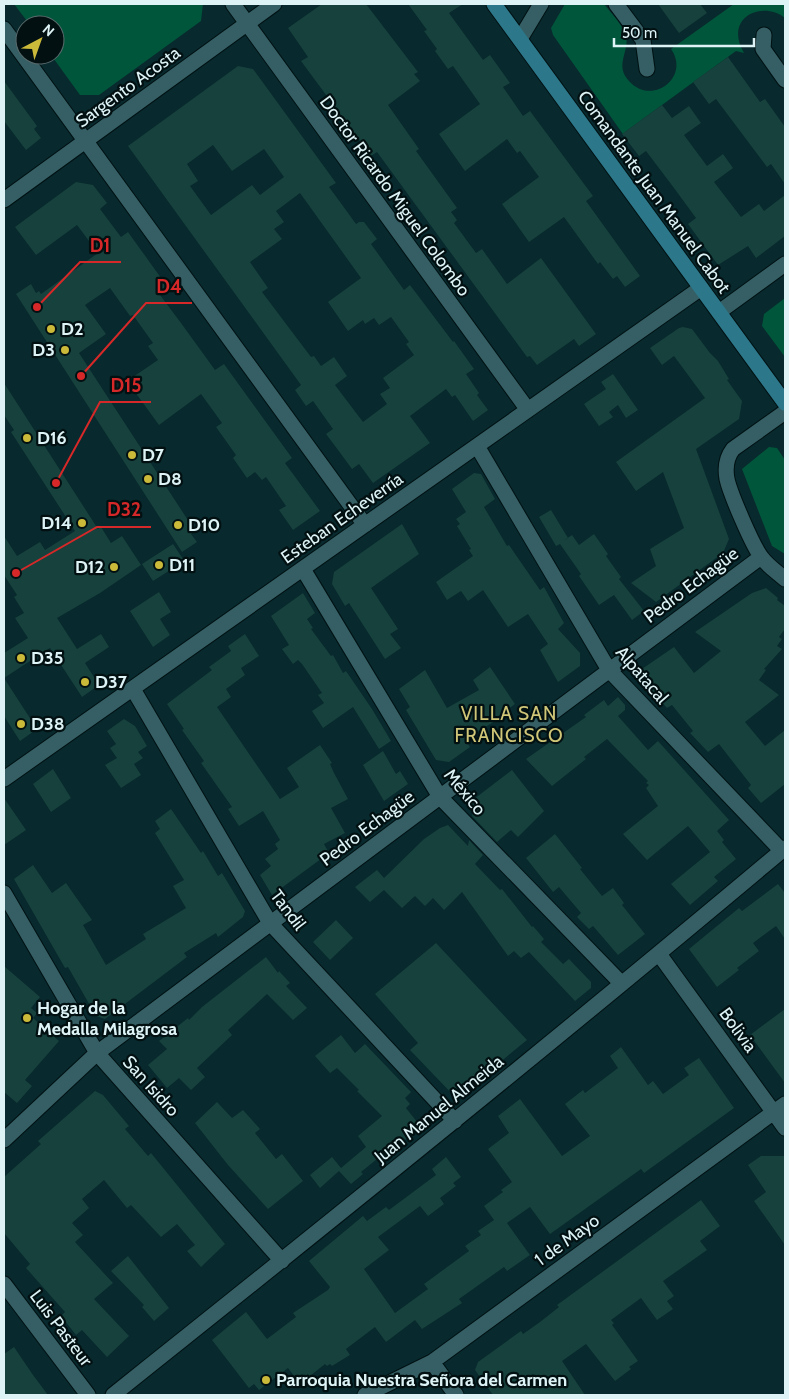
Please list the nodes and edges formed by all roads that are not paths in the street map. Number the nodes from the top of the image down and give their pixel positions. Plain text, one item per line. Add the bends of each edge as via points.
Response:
1 (233, 4) edge
2 (274, 4) edge
3 (494, 4) edge
4 (540, 4) edge
5 (616, 4) edge
6 (247, 24) junction
7 (4, 29) edge
8 (764, 35) dead end
9 (520, 40) junction
10 (647, 69) dead end
11 (785, 80) edge
12 (85, 141) junction
13 (4, 200) edge
14 (785, 264) edge
15 (702, 288) junction
16 (719, 312) junction
17 (785, 403) edge
18 (528, 410) junction
19 (785, 412) edge
20 (477, 446) junction
21 (365, 525) junction
22 (761, 557) junction
23 (303, 569) junction
24 (785, 579) edge
25 (609, 670) junction
26 (132, 688) junction
27 (4, 779) edge
28 (440, 797) junction
29 (783, 849) edge
30 (4, 893) edge
31 (270, 923) junction
32 (659, 954) junction
33 (622, 984) junction
34 (96, 1053) junction
35 (780, 1108) edge
36 (455, 1121) junction
37 (785, 1128) edge
38 (4, 1140) edge
39 (282, 1260) junction
40 (4, 1284) edge
41 (432, 1362) junction
42 (88, 1395) edge
43 (113, 1395) edge
44 (365, 1395) edge
45 (456, 1395) edge

1 - 6 street, Doctor Ricardo Miguel Colombo
2 - 6 street, Sargento Acosta
3 - 9 main road, Comandante Juan Manuel Cabot
4 - 9 street
5 - 10 street via 643,40
6 - 12 street, Sargento Acosta
6 - 18 street, Doctor Ricardo Miguel Colombo
7 - 12 street
8 - 11 street via 762,49
9 - 15 main road, Comandante Juan Manuel Cabot
12 - 13 street, Sargento Acosta
12 - 21 street
14 - 16 street
15 - 16 main road, Comandante Juan Manuel Cabot
15 - 18 street, Esteban Echeverría
16 - 17 main road, Comandante Juan Manuel Cabot
18 - 20 street, Esteban Echeverría
19 - 22 street, Pedro Echagüe via 733,449 726,464 739,511
20 - 21 street, Esteban Echeverría
20 - 25 street, Alpatacal
21 - 23 street, Esteban Echeverría
22 - 24 street, Pedro Echagüe
22 - 25 street, Pedro Echagüe
23 - 26 street, Esteban Echeverría
23 - 28 street, México
25 - 28 street, Pedro Echagüe
25 - 29 street, Alpatacal
26 - 27 street, Esteban Echeverría
26 - 31 street, Tandil
28 - 31 street, Pedro Echagüe
28 - 33 street, México
29 - 32 street, Juan Manuel Almeida
30 - 34 street, San Isidro
31 - 34 street, Pedro Echagüe
31 - 36 street, Tandil
32 - 33 street, Juan Manuel Almeida
32 - 35 street, Bolivia
33 - 36 street, Juan Manuel Almeida
34 - 38 street, Pedro Echagüe
34 - 39 street, San Isidro
35 - 37 street, Bolivia
35 - 41 street, 1 de Mayo
36 - 39 street, Juan Manuel Almeida
39 - 43 street, Juan Manuel Almeida
40 - 42 street, Luis Pasteur
41 - 44 street, 1 de Mayo
41 - 45 street

